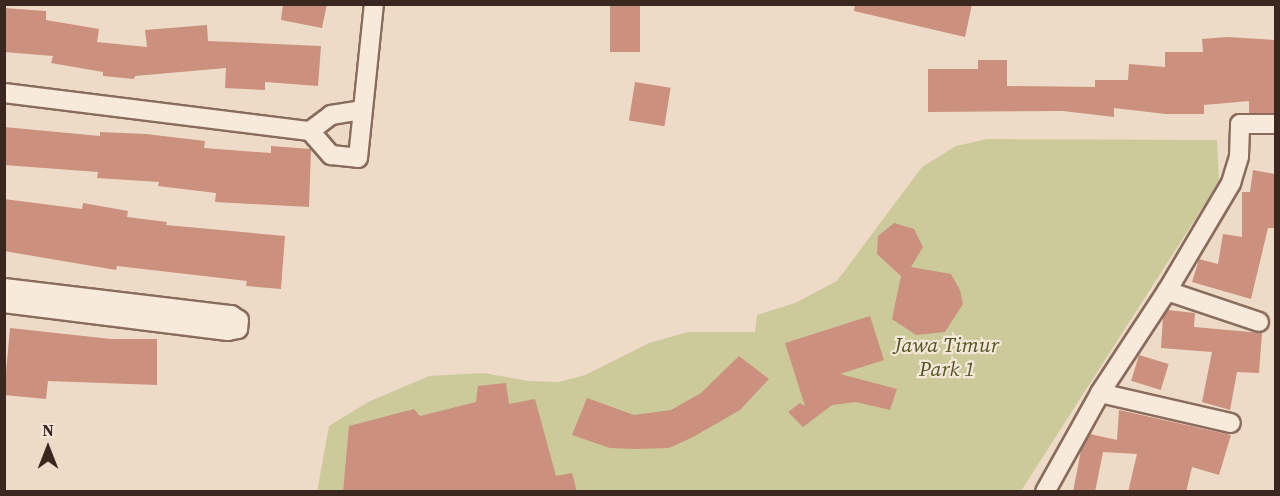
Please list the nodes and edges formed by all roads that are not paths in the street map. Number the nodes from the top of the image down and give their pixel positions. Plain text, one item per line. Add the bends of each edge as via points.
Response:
1 (374, 4) edge
2 (4, 93) edge
3 (362, 110) junction
4 (1275, 123) edge
5 (310, 131) junction
6 (4, 288) edge
7 (1167, 291) junction
8 (4, 303) edge
9 (1259, 322) dead end
10 (1100, 393) junction
11 (1232, 423) dead end
12 (1045, 492) edge

1 - 3 street
2 - 5 street
3 - 5 street via 331,115
3 - 5 street via 358,158 331,155
4 - 7 street via 1240,124 1239,156 1231,183
6 - 8 street via 231,315 238,320 238,329 228,331
7 - 9 street
7 - 10 street
10 - 11 street
10 - 12 street

